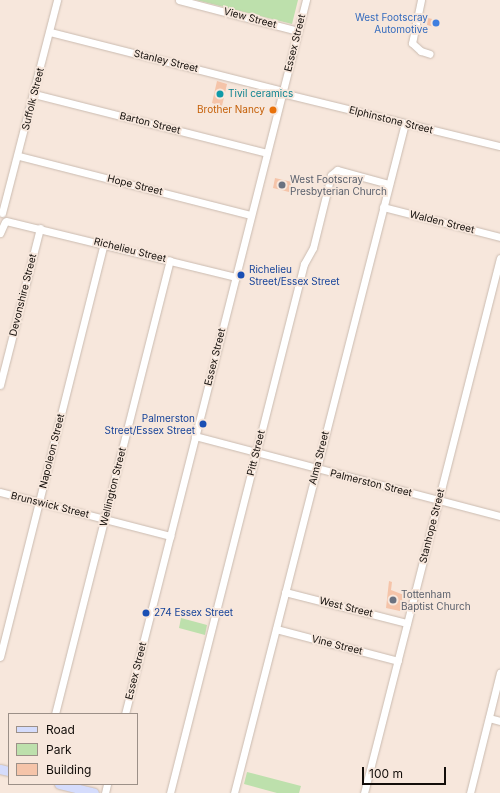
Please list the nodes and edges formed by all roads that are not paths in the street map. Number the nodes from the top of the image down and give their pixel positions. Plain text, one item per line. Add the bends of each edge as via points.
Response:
1 (58, 0) edge
2 (179, 0) edge
3 (306, 0) edge
4 (421, 0) edge
5 (298, 31) junction
6 (50, 32) junction
7 (430, 54) dead end
8 (283, 92) junction
9 (34, 94) junction
10 (404, 123) junction
11 (500, 146) edge
12 (267, 153) junction
13 (18, 156) junction
14 (389, 184) junction
15 (383, 207) junction
16 (251, 215) junction
17 (2, 217) edge
18 (40, 228) junction
19 (0, 233) edge
20 (500, 237) edge
21 (104, 244) junction
22 (500, 258) edge
23 (170, 260) junction
24 (236, 277) junction
25 (0, 385) edge
26 (195, 436) junction
27 (256, 452) junction
28 (317, 469) junction
29 (0, 492) edge
30 (439, 500) junction
31 (39, 503) junction
32 (500, 516) edge
33 (104, 519) junction
34 (170, 536) junction
35 (285, 592) junction
36 (407, 623) junction
37 (276, 630) junction
38 (0, 658) edge
39 (398, 661) junction
40 (500, 673) edge
41 (55, 713) edge
42 (125, 713) edge
43 (489, 718) junction
44 (500, 721) edge
45 (62, 785) edge
46 (94, 793) edge
47 (170, 793) edge
48 (234, 793) edge
49 (364, 793) edge
50 (470, 793) edge

1 - 6 street, Suffolk Street
2 - 5 street, View Street
3 - 5 street, Essex Street
4 - 7 street via 412,43 421,51
5 - 8 street, Essex Street
6 - 8 street, Stanley Street
6 - 9 street, Suffolk Street
8 - 10 street, Elphinstone Street
8 - 12 street, Essex Street
9 - 12 street, Barton Street
9 - 13 street, Suffolk Street
10 - 11 street, Elphinstone Street
10 - 14 street, Alma Street
12 - 16 street, Essex Street
13 - 16 street, Hope Street
13 - 17 street, Suffolk Street
14 - 15 street, Alma Street
14 - 27 street, Pitt Street via 337,170 332,173 313,248 304,264
15 - 20 street, Walden Street
15 - 28 street, Alma Street
16 - 24 street, Essex Street
17 - 18 street, Richelieu Street
17 - 19 street, Suffolk Street
18 - 21 street, Richelieu Street
18 - 25 street, Devonshire Street
21 - 23 street, Richelieu Street
21 - 31 street, Napoleon Street
22 - 30 street, Stanhope Street
23 - 24 street, Richelieu Street
23 - 33 street, Wellington Street
24 - 26 street, Essex Street
26 - 27 street, Palmerston Street
26 - 34 street, Essex Street
27 - 28 street, Palmerston Street
27 - 47 street, Pitt Street
28 - 30 street, Palmerston Street
28 - 35 street, Alma Street
29 - 31 street, Brunswick Street
30 - 32 street, Palmerston Street
30 - 36 street, Stanhope Street
31 - 33 street, Brunswick Street
31 - 38 street, Napoleon Street
33 - 34 street, Brunswick Street
33 - 41 street, Wellington Street
34 - 42 street, Essex Street
35 - 36 street, West Street
35 - 37 street, Alma Street
36 - 39 street, Stanhope Street
37 - 39 street, Vine Street
37 - 48 street, Alma Street
39 - 49 street, Stanhope Street
40 - 43 street
43 - 44 street
43 - 50 street
45 - 46 main road

